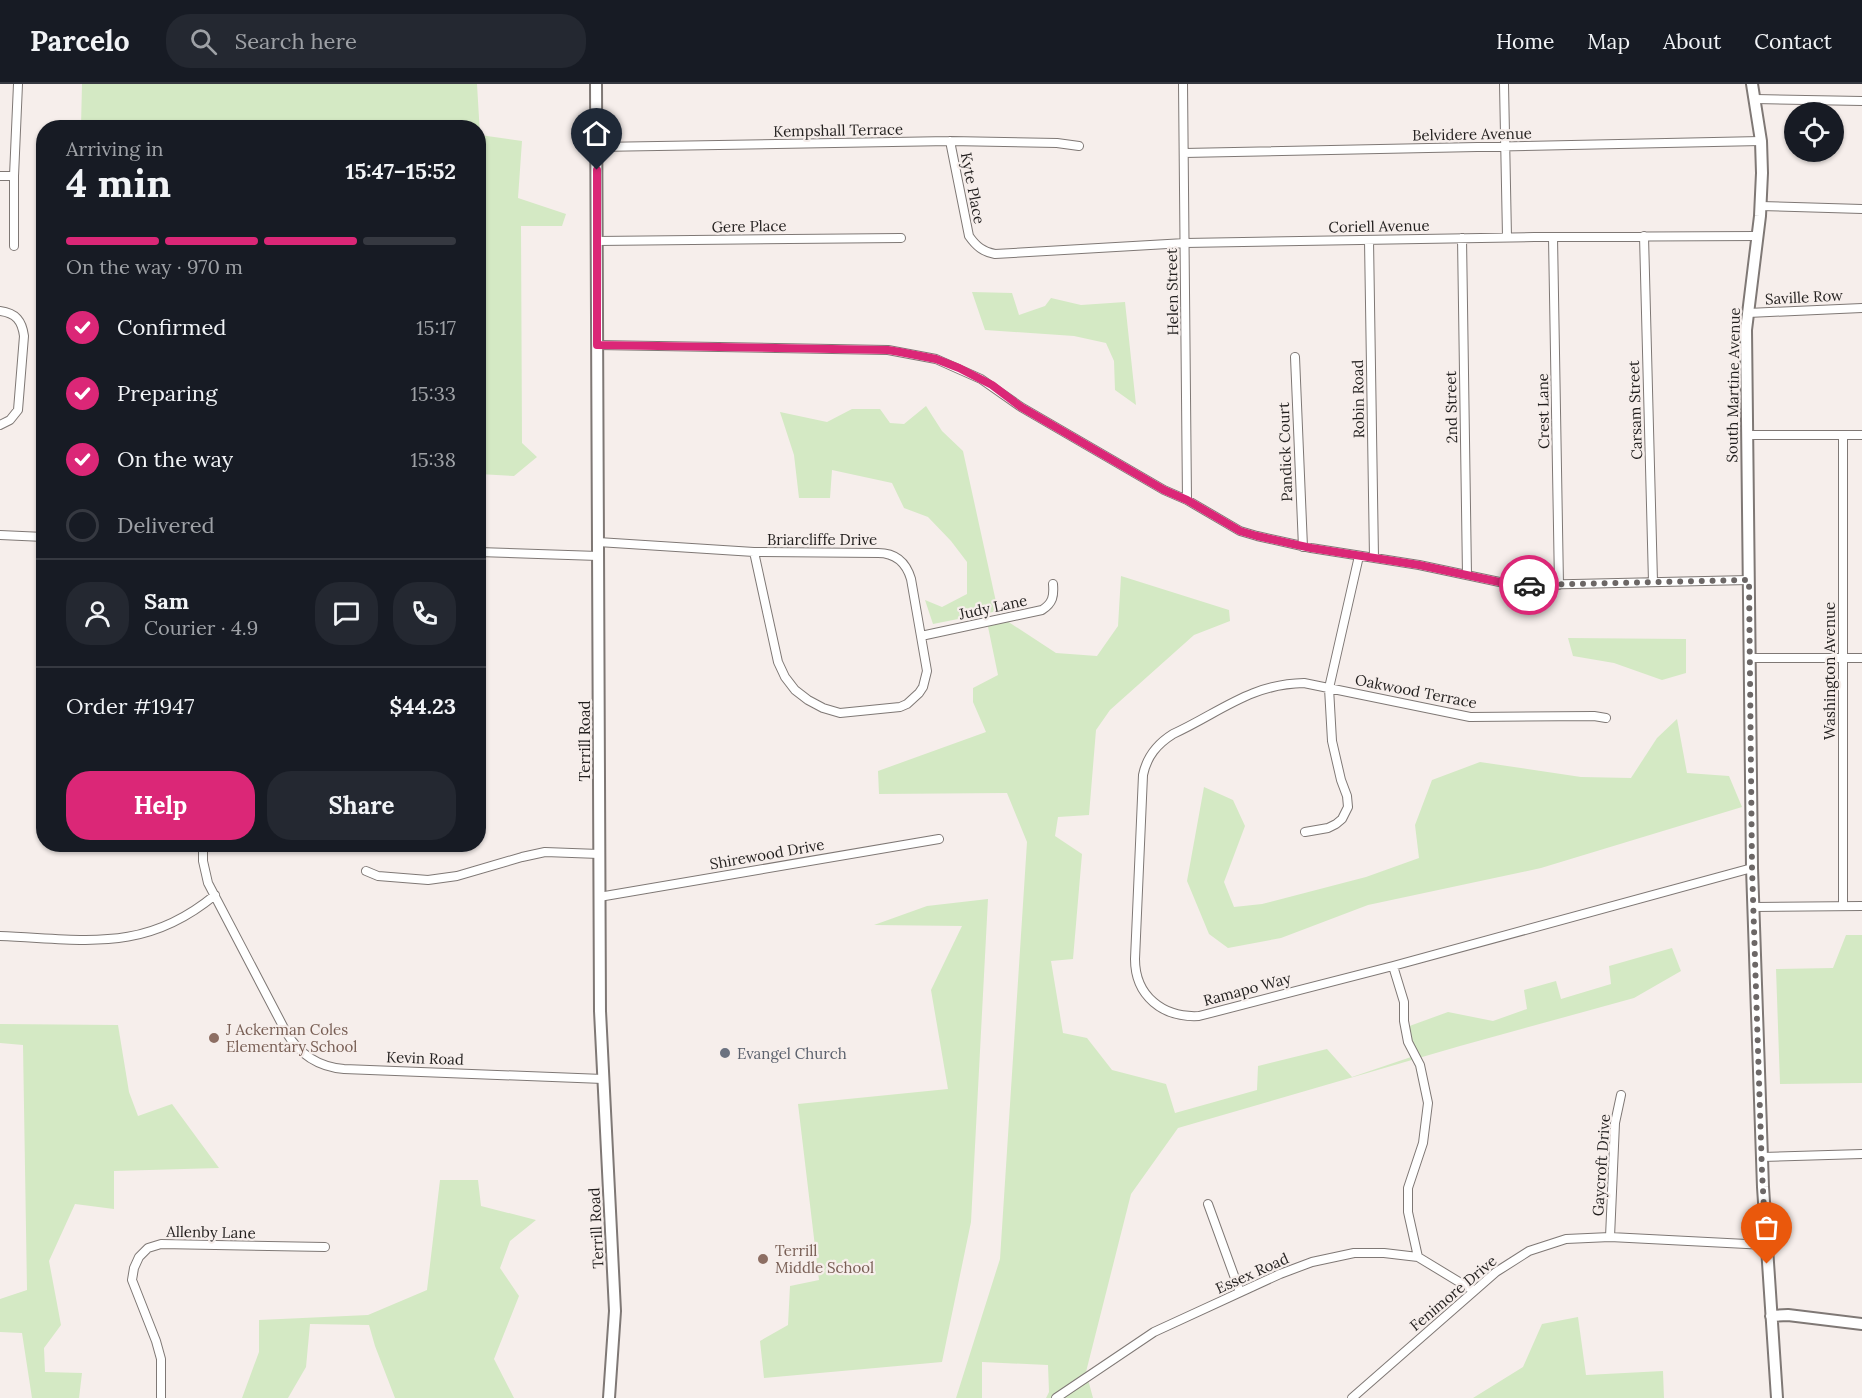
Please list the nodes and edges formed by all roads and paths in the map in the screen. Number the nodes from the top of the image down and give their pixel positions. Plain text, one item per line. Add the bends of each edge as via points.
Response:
1 (18, 84) edge
2 (597, 84) edge
3 (1183, 84) edge
4 (1504, 84) edge
5 (1752, 84) edge
6 (1755, 99) junction
7 (1862, 101) edge
8 (950, 141) junction
9 (1761, 141) junction
10 (1079, 146) dead end
11 (1505, 146) junction
12 (597, 147) junction
13 (1184, 153) junction
14 (0, 176) edge
15 (14, 176) junction
16 (1760, 206) junction
17 (1862, 209) edge
18 (1644, 236) junction
19 (1758, 236) junction
20 (1507, 237) junction
21 (1553, 237) junction
22 (901, 238) dead end
23 (1462, 238) junction
24 (1369, 240) junction
25 (597, 241) junction
26 (1185, 243) junction
27 (14, 246) dead end
28 (1002, 254) joint
29 (1862, 308) edge
30 (0, 311) edge
31 (1748, 313) junction
32 (597, 345) junction
33 (1294, 357) dead end
34 (0, 425) edge
35 (1747, 435) junction
36 (1843, 435) junction
37 (1862, 435) edge
38 (1187, 500) junction
39 (0, 535) edge
40 (36, 537) edge
41 (598, 542) junction
42 (1303, 547) junction
43 (486, 552) edge
44 (754, 552) junction
45 (598, 556) junction
46 (1359, 556) junction
47 (1374, 558) junction
48 (1467, 575) junction
49 (1749, 580) junction
50 (1653, 582) junction
51 (1053, 584) dead end
52 (1559, 585) junction
53 (921, 636) junction
54 (1750, 658) junction
55 (1843, 658) junction
56 (1862, 658) edge
57 (1329, 688) junction
58 (1606, 718) dead end
59 (1305, 832) dead end
60 (939, 839) dead end
61 (203, 852) edge
62 (599, 854) junction
63 (1752, 868) junction
64 (366, 871) dead end
65 (215, 896) junction
66 (600, 897) junction
67 (1843, 906) junction
68 (1862, 906) edge
69 (1754, 907) junction
70 (0, 936) edge
71 (1393, 966) junction
72 (603, 1079) junction
73 (1621, 1095) dead end
74 (1862, 1154) edge
75 (1762, 1157) junction
76 (1208, 1204) dead end
77 (1610, 1237) junction
78 (1766, 1245) junction
79 (325, 1247) dead end
80 (1418, 1257) junction
81 (1474, 1291) junction
82 (1240, 1292) junction
83 (1771, 1316) junction
84 (1862, 1324) edge
85 (161, 1398) edge
86 (609, 1398) edge
87 (1056, 1398) edge
88 (1352, 1398) edge
89 (1777, 1398) edge

1 - 15 street
2 - 12 street, Terrill Road
3 - 13 street, Helen Street
4 - 11 street
5 - 6 street, South Martine Avenue
6 - 7 street
6 - 9 street, South Martine Avenue
8 - 10 street, Kempshall Terrace
8 - 12 street, Kempshall Terrace
8 - 28 street, Kyte Place via 969,236 982,250
9 - 11 street, Belvidere Avenue
9 - 16 street, South Martine Avenue
11 - 13 street, Belvidere Avenue
11 - 20 street
12 - 25 street, Terrill Road
13 - 26 street, Helen Street
14 - 15 street
15 - 27 street
16 - 17 street
16 - 19 street, South Martine Avenue
18 - 19 street, Coriell Avenue
18 - 21 street, Coriell Avenue
18 - 50 street, Carsam Street
19 - 31 street, South Martine Avenue
20 - 21 street, Coriell Avenue
20 - 23 street, Coriell Avenue
21 - 52 street, Crest Lane
22 - 25 street, Gere Place
23 - 24 street, Coriell Avenue
23 - 48 street, 2nd Street
24 - 26 street, Coriell Avenue
24 - 47 street, Robin Road
25 - 32 street, Terrill Road
26 - 28 street, Coriell Avenue
26 - 38 street, Helen Street
29 - 31 street, Saville Row
30 - 34 street via 15,316 24,336 18,410
31 - 35 street, South Martine Avenue
32 - 38 street via 888,350 936,359 981,379 1021,407
32 - 41 street, Terrill Road
33 - 42 street, Pandick Court
35 - 36 street
35 - 49 street, South Martine Avenue
36 - 37 street
36 - 55 street, Washington Avenue
38 - 42 street via 1240,531
39 - 40 street
41 - 44 street, Briarcliffe Drive
41 - 45 street, Terrill Road
42 - 46 street
43 - 45 street
44 - 53 street, Briarcliffe Drive via 885,553 897,558 909,572
44 - 53 street, Briarcliffe Drive via 778,662 791,684 816,705 840,713 907,704 926,679
45 - 62 street, Terrill Road
46 - 47 street
46 - 57 street
47 - 48 street
48 - 52 street via 1509,584
49 - 50 street
49 - 54 street, South Martine Avenue
50 - 52 street
51 - 53 street, Judy Lane via 1052,601 1042,610
54 - 55 street
54 - 63 street, South Martine Avenue
55 - 56 street
55 - 67 street, Washington Avenue
57 - 58 street, Oakwood Terrace via 1470,717
57 - 59 street via 1332,741 1348,807 1336,824
57 - 71 street, Ramapo Way via 1304,683 1264,688 1173,734 1151,753 1143,775 1136,970 1141,987 1156,1004 1188,1017
60 - 66 street, Shirewood Drive
61 - 65 street, Kevin Road via 208,882
62 - 64 street via 545,852 428,880 378,876
62 - 66 street, Terrill Road
63 - 69 street, South Martine Avenue
63 - 71 street, Ramapo Way
65 - 70 street via 186,917 137,936 101,940
65 - 72 street, Kevin Road via 290,1038 317,1062 344,1069
66 - 72 street, Terrill Road
67 - 68 street
67 - 69 street
69 - 75 street, South Martine Avenue
71 - 80 street via 1404,1002 1408,1042 1420,1065 1428,1103 1423,1143 1408,1188 1408,1212
72 - 86 street, Terrill Road via 615,1311
73 - 77 street, Gaycroft Drive via 1615,1123
74 - 75 street
75 - 78 street, South Martine Avenue
76 - 82 street
77 - 78 street, Fenimore Drive
77 - 81 street, Fenimore Drive via 1566,1239 1529,1251
78 - 83 street, South Martine Avenue
79 - 85 street, Allenby Lane via 161,1244 148,1248 139,1257 132,1280 156,1341
80 - 81 street, Essex Road
80 - 82 street, Essex Road via 1354,1253 1312,1262
81 - 88 street, Fenimore Drive
82 - 87 street, Essex Road via 1154,1332
83 - 84 street
83 - 89 street, South Martine Avenue

